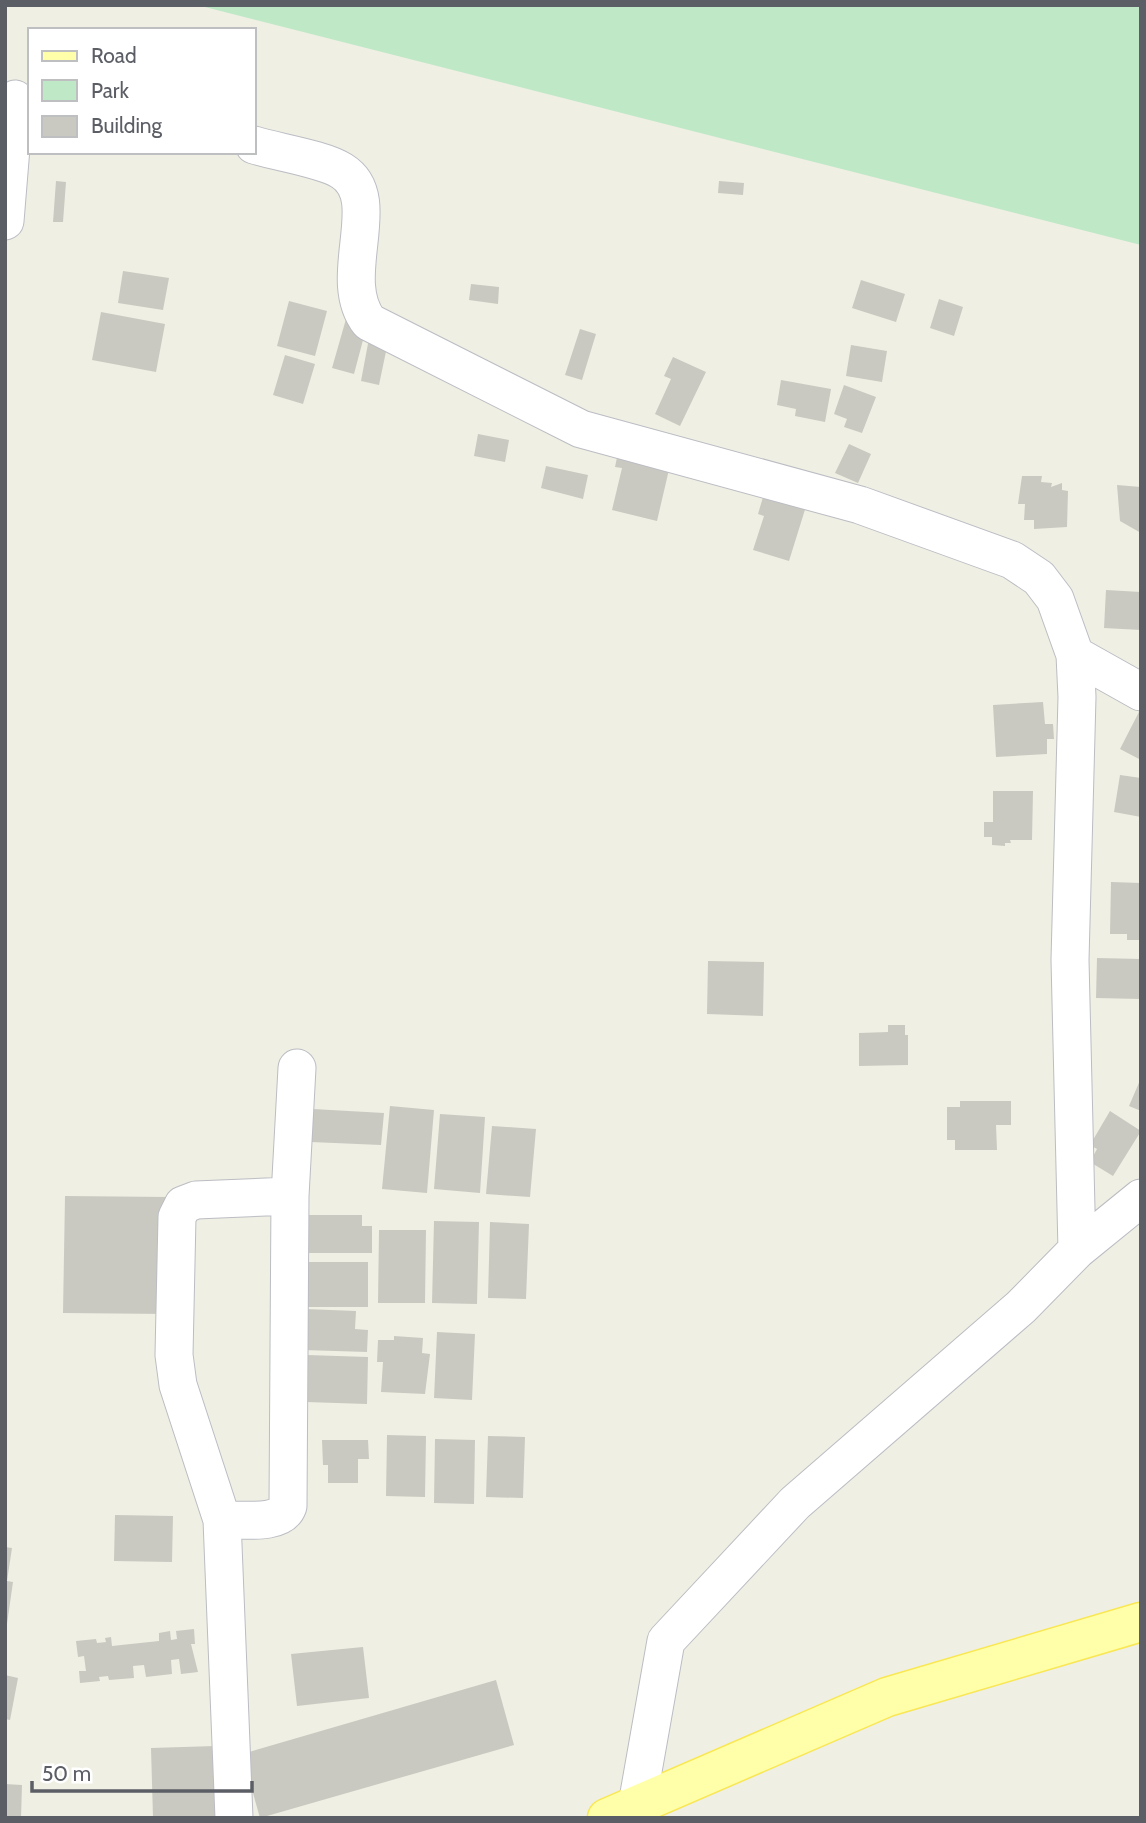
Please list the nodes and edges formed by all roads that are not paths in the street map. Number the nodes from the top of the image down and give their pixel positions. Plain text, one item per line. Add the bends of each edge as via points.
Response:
1 (17, 99) edge
2 (256, 146) edge
3 (5, 221) edge
4 (1075, 655) junction
5 (1141, 692) edge
6 (297, 1068) dead end
7 (290, 1196) junction
8 (1141, 1198) edge
9 (1077, 1250) junction
10 (222, 1520) junction
11 (1141, 1622) edge
12 (622, 1811) edge
13 (234, 1818) edge

1 - 3 street
2 - 4 street via 340,169 356,181 362,201 355,289 359,309 369,322 581,429 860,505 1012,560 1039,578 1055,599
4 - 5 street
4 - 9 street via 1070,960
6 - 7 street
7 - 10 street via 288,1506 277,1518
7 - 10 street via 196,1200 183,1205 177,1217 174,1355 178,1385
8 - 9 street
9 - 12 street via 1021,1307 795,1503 666,1641
10 - 13 street
11 - 12 main road via 887,1697

